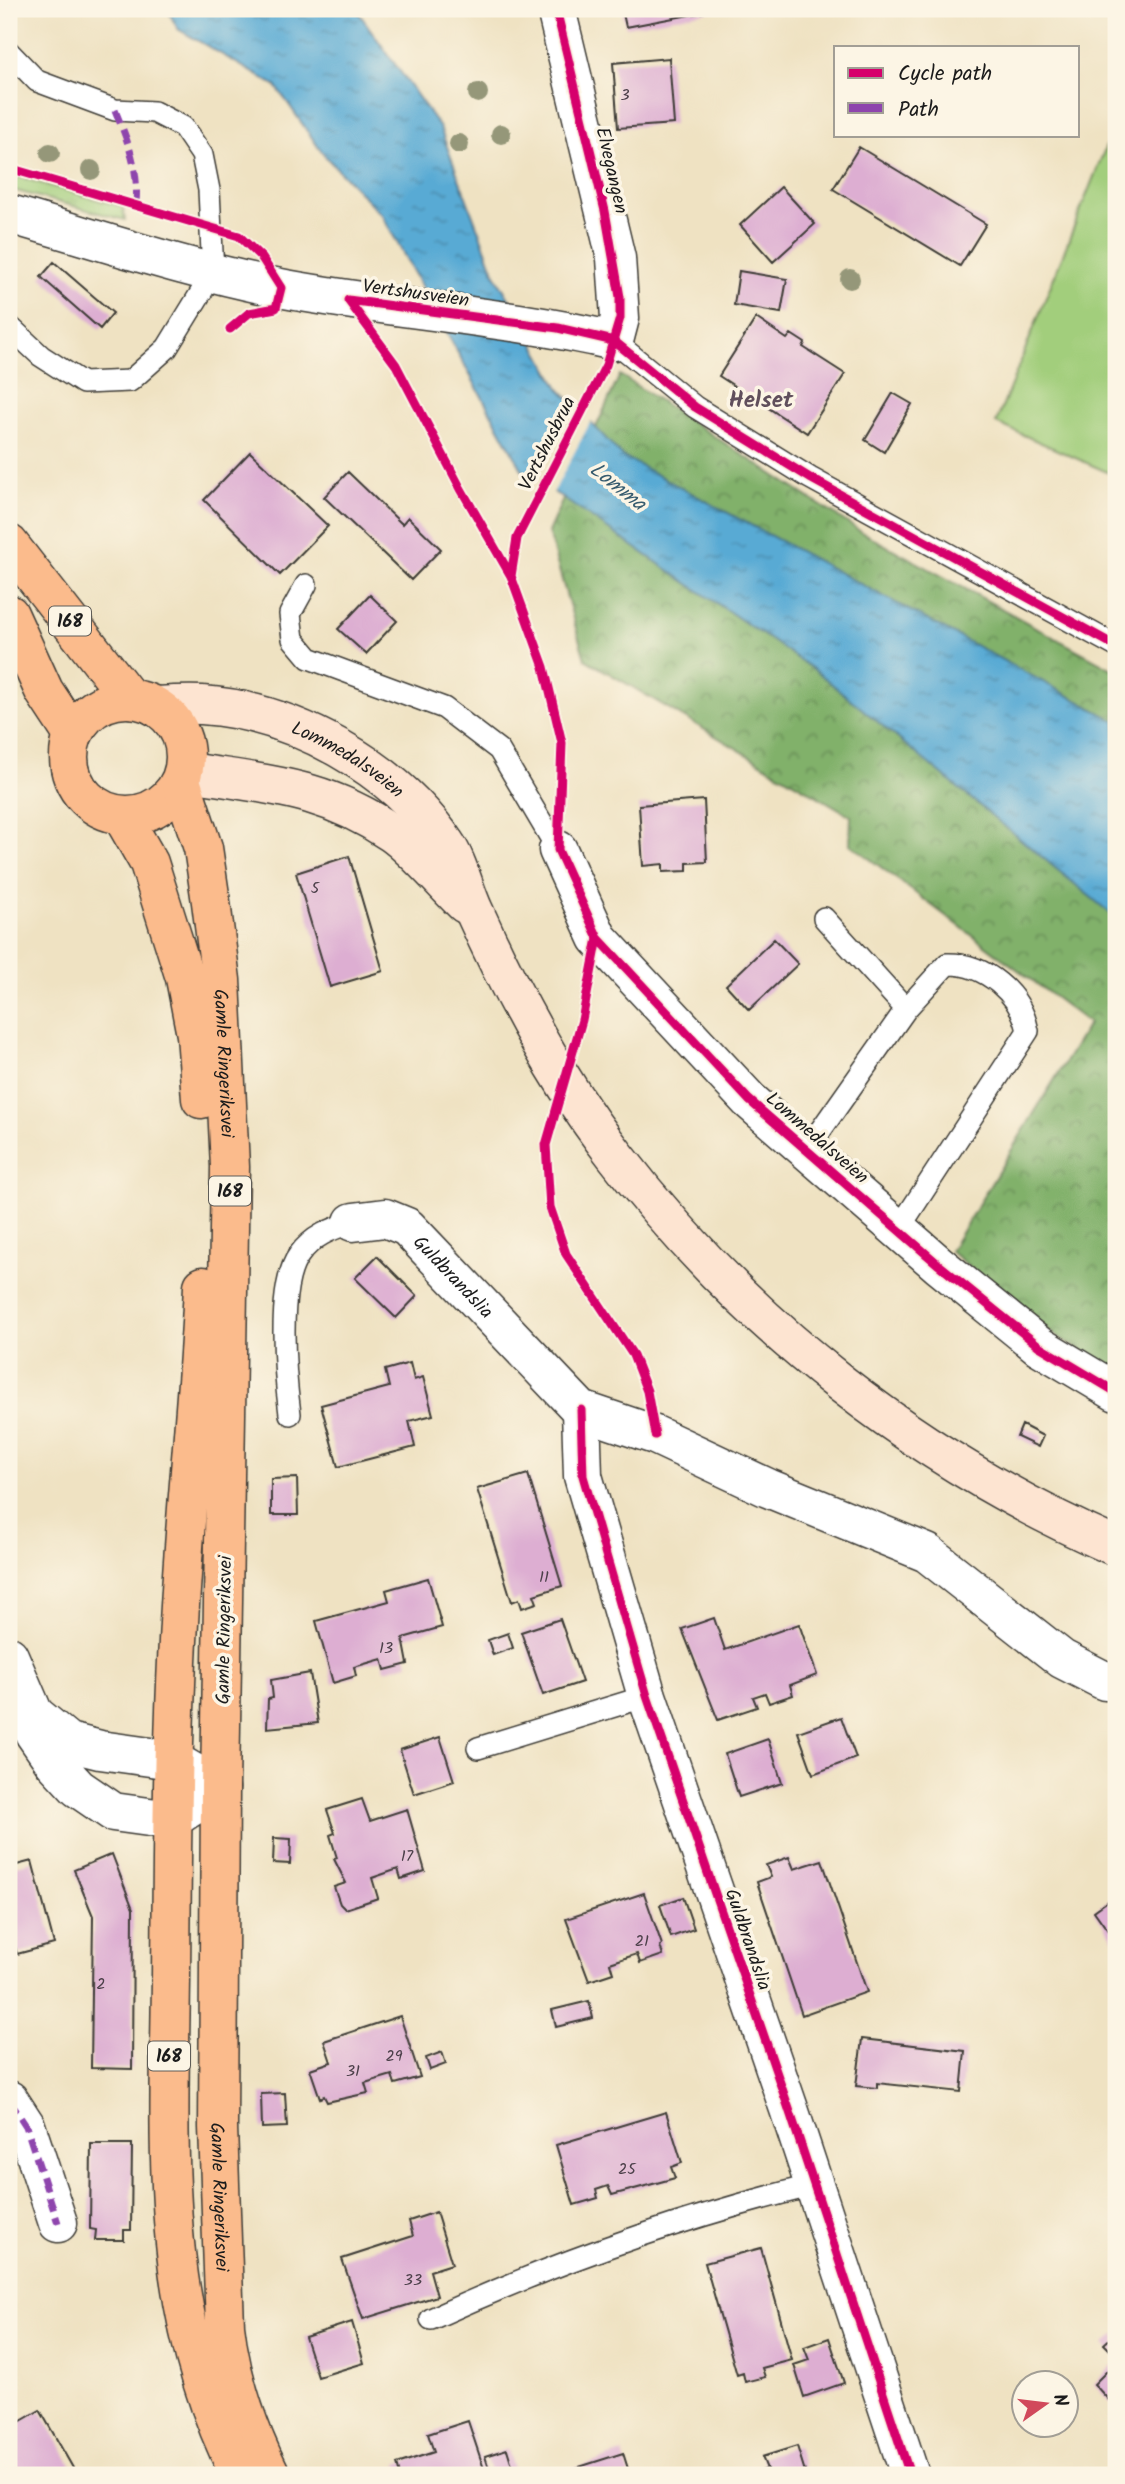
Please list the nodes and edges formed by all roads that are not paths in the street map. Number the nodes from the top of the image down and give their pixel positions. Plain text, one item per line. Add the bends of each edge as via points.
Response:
1 (533, 9) edge
2 (541, 9) edge
3 (556, 9) edge
4 (11, 59) edge
5 (9, 214) edge
6 (213, 273) junction
7 (9, 326) edge
8 (614, 341) junction
9 (9, 544) edge
10 (306, 585) dead end
11 (9, 614) edge
12 (1116, 646) edge
13 (143, 702) junction
14 (73, 735) junction
15 (183, 776) junction
16 (122, 816) junction
17 (558, 850) joint
18 (474, 912) junction
19 (824, 918) dead end
20 (906, 1009) junction
21 (806, 1151) junction
22 (353, 1222) joint
23 (898, 1230) junction
24 (1116, 1392) edge
25 (582, 1410) junction
26 (290, 1414) dead end
27 (1116, 1546) edge
28 (9, 1656) edge
29 (1116, 1679) edge
30 (647, 1696) junction
31 (34, 1714) junction
32 (478, 1748) dead end
33 (172, 1760) junction
34 (220, 1788) junction
35 (171, 1820) junction
36 (9, 2100) edge
37 (814, 2185) junction
38 (58, 2223) dead end
39 (431, 2319) dead end
40 (240, 2475) edge
41 (271, 2475) edge
42 (909, 2475) edge

1 - 2 lane
3 - 8 street, Elvegangen via 616,258 620,318
4 - 6 lane via 37,81 115,110 154,113 183,127 202,155 209,190
5 - 6 street, Vertshusveien
6 - 7 lane via 167,348 130,382 83,383 41,356
6 - 8 street, Vertshusveien
8 - 12 lane via 695,407 810,478
9 - 13 main road, 168
10 - 17 lane via 290,614 293,639 309,658 444,708 499,750
11 - 14 main road, 168 via 44,691
13 - 14 main road via 107,702 86,715
13 - 15 main road, 168 via 174,723 185,746
13 - 18 main road, Lommedalsveien via 203,705 249,714 334,743 370,766 414,806 447,845
14 - 16 main road via 69,762 77,788 96,807
15 - 16 main road via 166,801 146,813
15 - 18 main road, Lommedalsveien via 292,787 338,801 394,834
15 - 34 main road, Gamle Ringeriksvei / 168 via 203,848 221,981 230,1167
16 - 33 main road, Gamle Ringeriksvei / 168 via 149,863 185,978 201,1097 203,1288
17 - 21 street, Lommedalsveien via 598,938 749,1100
18 - 27 main road, Lommedalsveien via 553,1060 614,1154 750,1306 821,1369 897,1427 1012,1498
19 - 20 lane
20 - 21 lane
20 - 23 lane via 947,964 965,963 1000,983 1024,1012 1028,1031
21 - 23 street, Lommedalsveien
22 - 25 street, Guldbrandslia via 385,1218 407,1227
22 - 26 lane, Guldbrandslia via 316,1237 293,1265 285,1331
23 - 24 street, Lommedalsveien via 1039,1346
25 - 29 street, Guldbrandslia via 655,1435 768,1488 927,1553 1062,1660 1105,1681
25 - 30 street, Guldbrandslia via 583,1476
28 - 31 street
30 - 32 lane
30 - 37 street, Guldbrandslia
31 - 33 street via 68,1742
31 - 35 street via 34,1733 78,1788 113,1812
33 - 34 street
33 - 35 main road, Gamle Ringeriksvei / 168
34 - 35 street
34 - 41 main road, Gamle Ringeriksvei / 168 via 218,2127 225,2326 243,2411
35 - 40 main road, Gamle Ringeriksvei / 168 via 168,2128 175,2257 194,2356
36 - 38 street via 26,2126
37 - 39 lane via 747,2202 559,2265
37 - 42 street, Guldbrandslia

